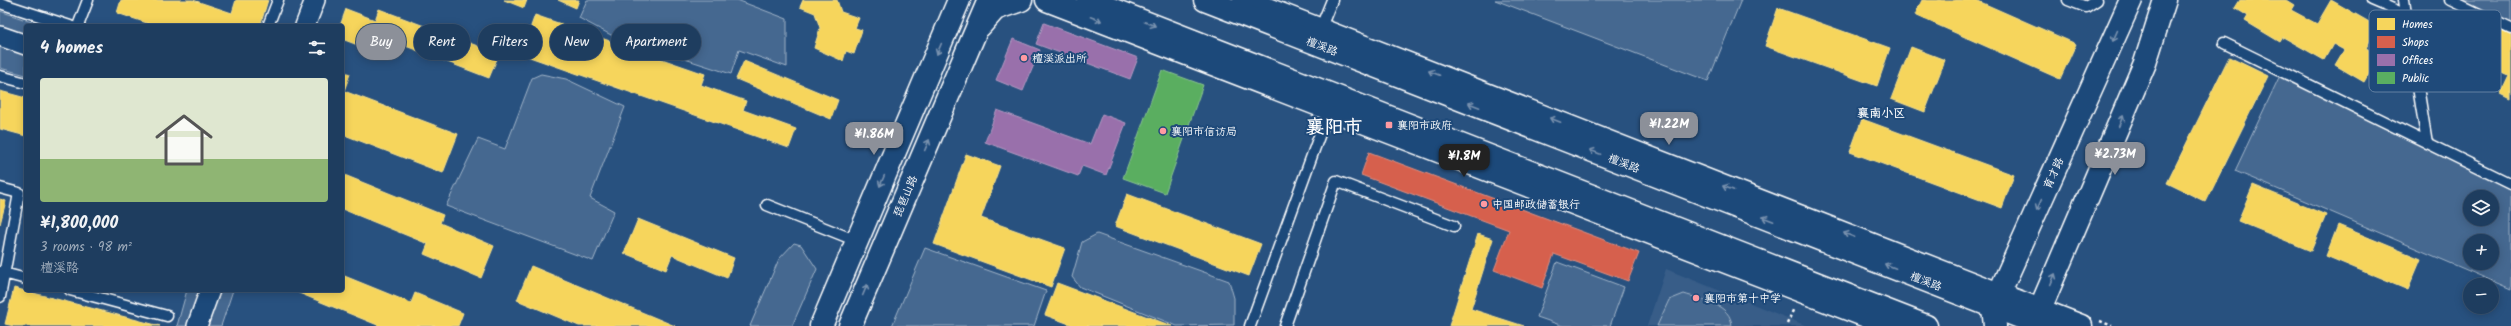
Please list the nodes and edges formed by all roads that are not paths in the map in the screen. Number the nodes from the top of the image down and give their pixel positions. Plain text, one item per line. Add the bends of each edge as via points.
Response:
1 (88, 0) edge
2 (278, 0) edge
3 (315, 0) edge
4 (949, 0) edge
5 (959, 0) edge
6 (988, 0) edge
7 (1021, 0) edge
8 (1047, 0) edge
9 (1088, 0) edge
10 (1205, 0) edge
11 (1244, 0) edge
12 (1332, 0) edge
13 (2068, 0) edge
14 (2097, 0) edge
15 (2131, 0) edge
16 (2165, 0) edge
17 (2372, 0) edge
18 (2404, 0) edge
19 (2450, 0) edge
20 (0, 3) edge
21 (2395, 10) edge
22 (2406, 10) edge
23 (2471, 10) edge
24 (949, 23) junction
25 (64, 24) edge
26 (79, 24) edge
27 (269, 24) edge
28 (306, 24) edge
29 (2501, 24) edge
30 (2511, 29) edge
31 (975, 31) junction
32 (1318, 35) junction
33 (0, 36) edge
34 (2224, 43) dead end
35 (24, 44) edge
36 (0, 76) edge
37 (24, 82) edge
38 (2419, 92) edge
39 (1332, 102) junction
40 (2427, 142) junction
41 (2511, 184) edge
42 (0, 188) edge
43 (23, 194) edge
44 (767, 205) dead end
45 (1454, 226) dead end
46 (857, 241) junction
47 (2, 272) edge
48 (24, 278) edge
49 (77, 292) edge
50 (209, 292) edge
51 (0, 297) edge
52 (1996, 309) edge
53 (167, 316) dead end
54 (2037, 321) edge
55 (197, 326) edge
56 (821, 326) edge
57 (850, 326) edge
58 (1251, 326) edge
59 (1285, 326) edge
60 (1892, 326) edge
61 (1926, 326) edge
62 (2081, 326) edge

1 - 26 lane
2 - 27 lane
3 - 28 street
4 - 24 main road
5 - 24 main road
6 - 31 main road, 琵琶山路
7 - 31 main road via 995,9
8 -> 39 main road
9 -> 39 main road
10 - 32 main road, 檀溪路
11 - 32 main road
12 - 32 lane
13 - 14 lane via 2086,7
15 -> 52 main road, 育才路
54 -> 16 main road via 2146,63
17 - 21 lane
18 - 22 lane
19 - 23 lane
20 - 25 lane
24 -> 46 main road
29 - 30 lane
57 -> 31 main road, 琵琶山路
52 -> 32 main road, 檀溪路
33 - 35 street
34 - 40 lane
36 - 37 lane
38 - 40 lane
39 - 58 lane
39 - 60 main road
39 - 61 main road
40 - 41 lane
42 - 43 lane
43 - 47 lane
44 - 46 lane
45 - 59 lane via 1336,181
46 - 56 main road
47 - 48 lane
47 - 51 lane
49 - 53 lane
50 - 55 street
52 - 54 main road, 檀溪路
54 - 62 main road, 檀溪路

